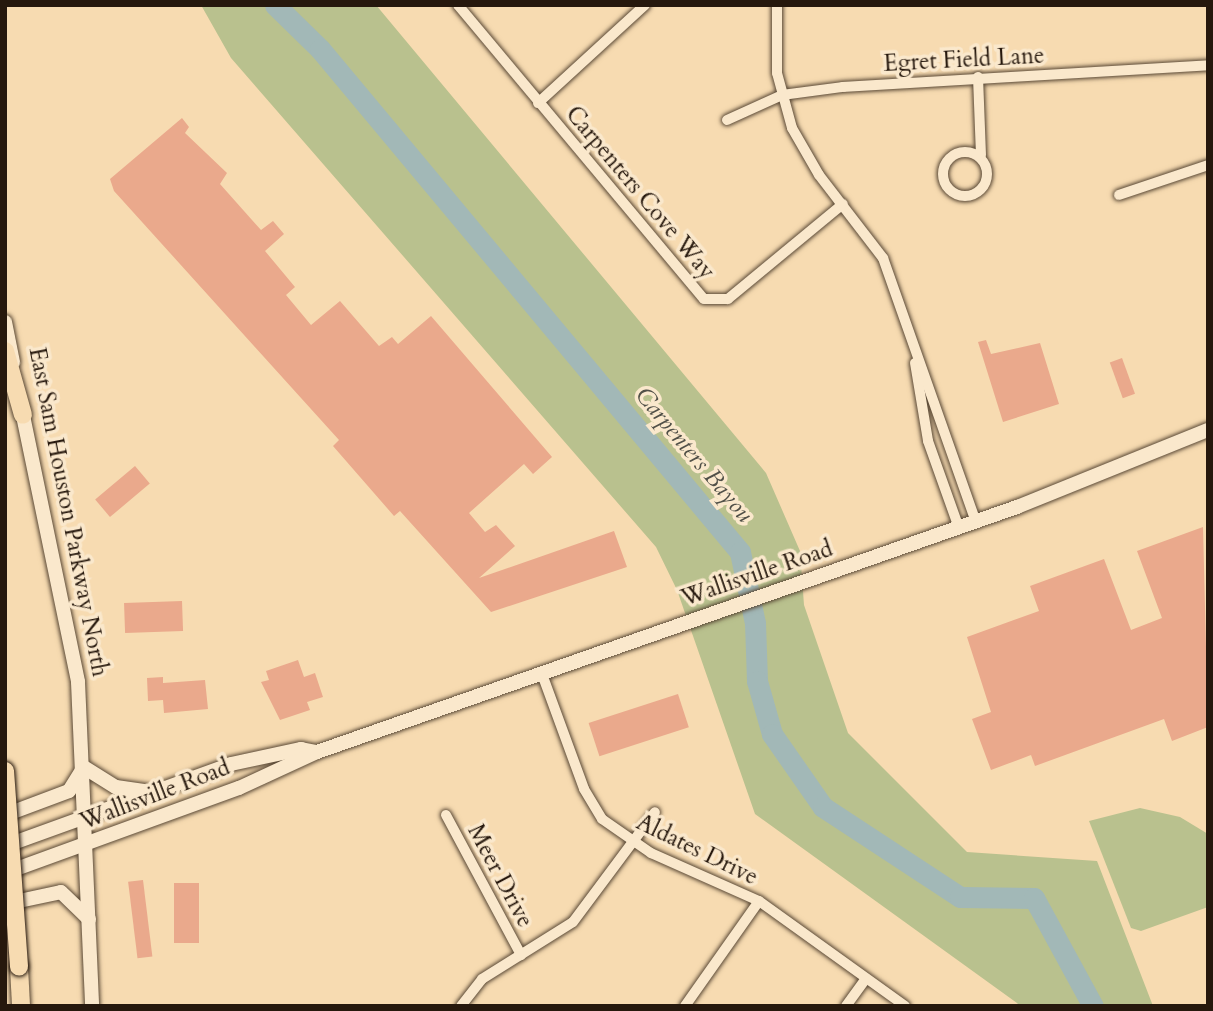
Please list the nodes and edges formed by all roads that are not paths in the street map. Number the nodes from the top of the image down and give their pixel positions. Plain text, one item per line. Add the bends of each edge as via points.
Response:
1 (458, 5) edge
2 (777, 5) edge
3 (640, 6) edge
4 (1208, 65) edge
5 (978, 78) junction
6 (782, 95) junction
7 (538, 103) junction
8 (727, 120) dead end
9 (981, 155) junction
10 (1208, 165) edge
11 (1119, 195) dead end
12 (843, 204) junction
13 (5, 323) edge
14 (5, 351) edge
15 (915, 352) junction
16 (23, 415) junction
17 (1208, 430) edge
18 (976, 522) junction
19 (958, 528) junction
20 (542, 674) junction
21 (317, 752) junction
22 (82, 767) junction
23 (5, 771) edge
24 (153, 792) junction
25 (655, 812) dead end
26 (5, 814) edge
27 (446, 815) dead end
28 (86, 817) junction
29 (87, 845) junction
30 (636, 845) junction
31 (5, 846) edge
32 (5, 873) edge
33 (759, 901) junction
34 (5, 904) edge
35 (89, 919) junction
36 (521, 955) junction
37 (866, 978) junction
38 (21, 1006) edge
39 (92, 1006) edge
40 (461, 1006) edge
41 (685, 1006) edge
42 (846, 1006) edge
43 (905, 1006) edge

1 - 7 street, Carpenters Cove Way
2 - 6 street
3 - 7 street
4 - 5 street, Egret Field Lane
5 - 6 street, Egret Field Lane
5 - 9 street
6 - 8 street, Egret Field Lane
6 - 12 street via 805,153
7 - 12 street, Carpenters Cove Way via 699,294 717,302
9 - 9 street via 990,168 986,181 956,194 944,189 944,165
10 - 11 street
12 - 15 street via 883,258
13 - 16 main road, East Sam Houston Parkway North
14 - 16 highway
15 - 18 street
15 - 19 street via 928,441
16 - 22 main road, East Sam Houston Parkway North via 76,669
17 - 18 main road, Wallisville Road
18 - 19 main road, Wallisville Road
19 - 20 main road, Wallisville Road
20 - 21 main road, Wallisville Road
20 - 30 street, Aldates Drive via 592,806
21 - 24 main road, Wallisville Road via 301,749 231,764
21 - 29 main road, Wallisville Road
22 - 24 main road via 116,787
22 - 26 main road via 69,791
22 - 28 main road, East Sam Houston Parkway North
23 - 38 highway, bridge
24 - 28 main road, Wallisville Road
25 - 30 street
27 - 36 street, Meer Drive
28 - 29 main road, East Sam Houston Parkway North
28 - 31 main road, Wallisville Road
29 - 32 main road, Wallisville Road
29 - 35 main road, East Sam Houston Parkway North
30 - 33 street, Aldates Drive
30 - 36 street via 573,922
33 - 37 street, Aldates Drive
33 - 41 street
34 - 35 main road via 61,892
35 - 39 main road, East Sam Houston Parkway North
36 - 40 street via 482,979
37 - 42 street
37 - 43 street, Aldates Drive

